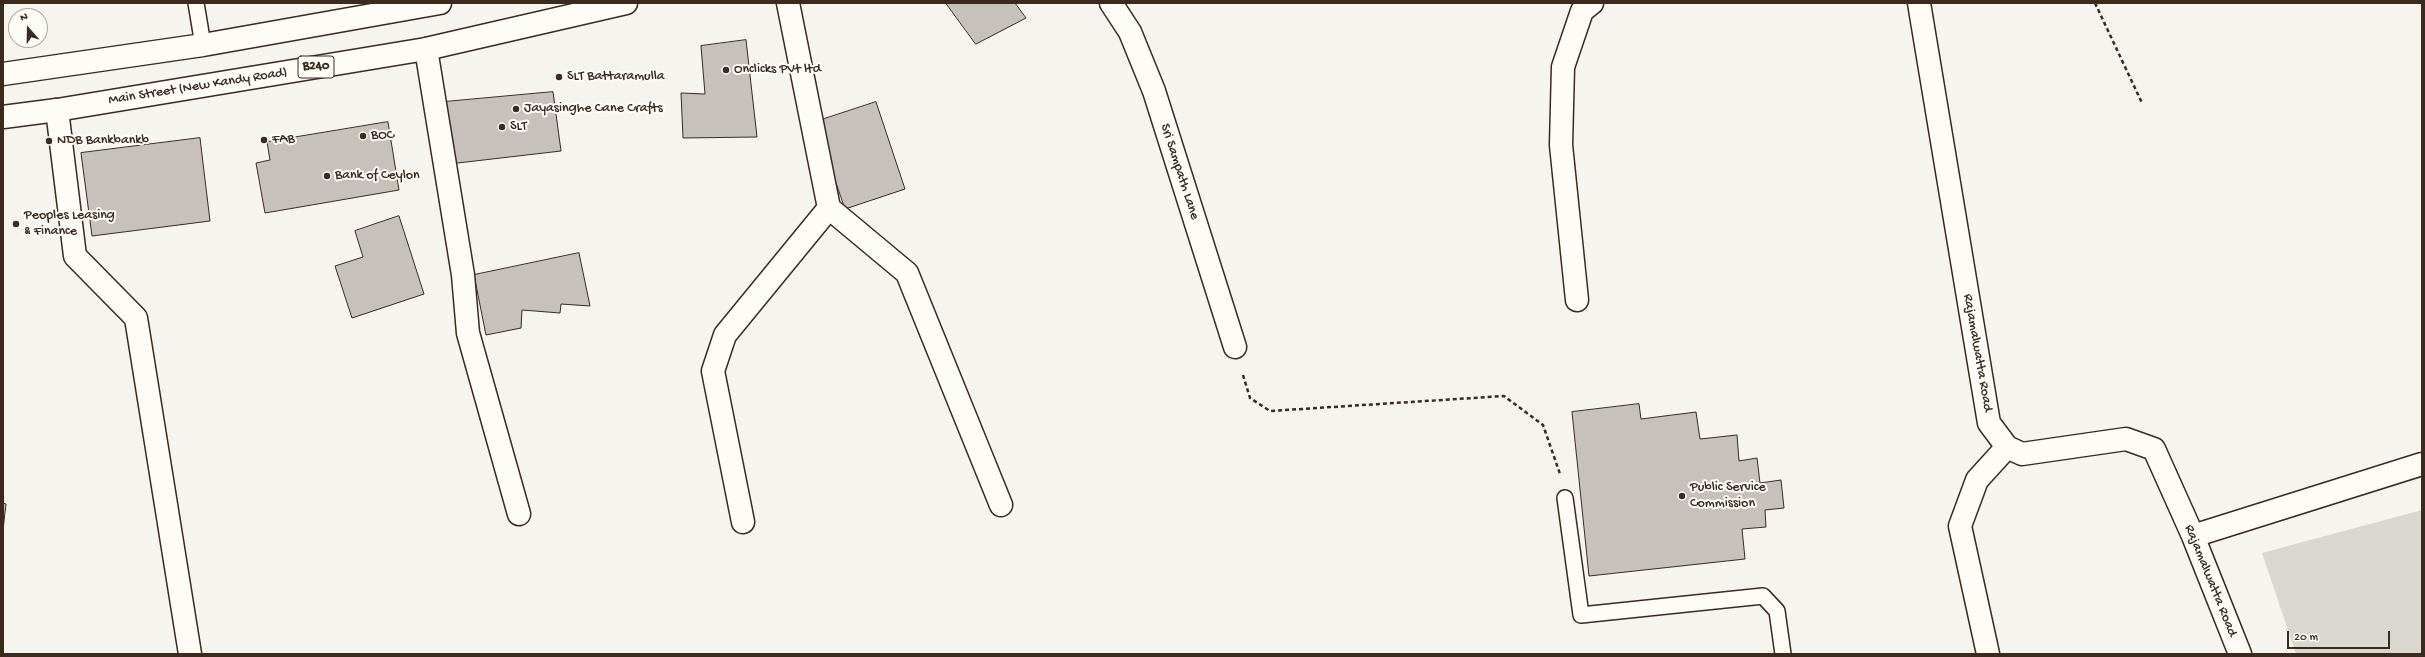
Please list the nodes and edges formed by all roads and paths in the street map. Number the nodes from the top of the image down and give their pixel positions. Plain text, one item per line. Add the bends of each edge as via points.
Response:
1 (196, 3) edge
2 (440, 3) edge
3 (626, 3) edge
4 (788, 3) edge
5 (1111, 3) edge
6 (1592, 3) edge
7 (1919, 3) edge
8 (2095, 3) edge
9 (203, 45) junction
10 (426, 49) junction
11 (3, 74) edge
12 (2142, 103) dead end
13 (57, 110) junction
14 (3, 117) edge
15 (829, 208) junction
16 (1577, 300) dead end
17 (1235, 347) joint
18 (2007, 447) junction
19 (2422, 464) edge
20 (1565, 498) joint
21 (1001, 505) dead end
22 (519, 514) dead end
23 (743, 522) dead end
24 (2193, 536) junction
25 (190, 654) edge
26 (1783, 654) edge
27 (1988, 654) edge
28 (2240, 654) edge

1 - 9 lane
2 - 9 street
3 - 10 street, Main Street (New Kandy Road) / B240
4 - 15 street
5 - 17 street, Sri Sampath Lane via 1130,32 1154,91
6 - 16 street via 1582,11 1563,68 1561,145
7 - 18 street, Rajamalwatta Road via 1989,423
8 - 12 path
9 - 11 street
10 - 13 street, Main Street (New Kandy Road) / B240
10 - 22 street via 463,275 468,333
13 - 14 street, Main Street (New Kandy Road) / B240
13 - 25 street via 76,256 136,318
15 - 21 street via 907,273
15 - 23 street via 725,335 713,371
17 - 20 path via 1250,398 1270,411 1504,396 1543,425 1556,461
18 - 24 street, Rajamalwatta Road via 2022,454 2126,439 2154,449
18 - 27 street via 1977,480 1960,526
19 - 24 street
20 - 26 lane via 1581,615 1763,596 1777,611
24 - 28 street, Rajamalwatta Road

